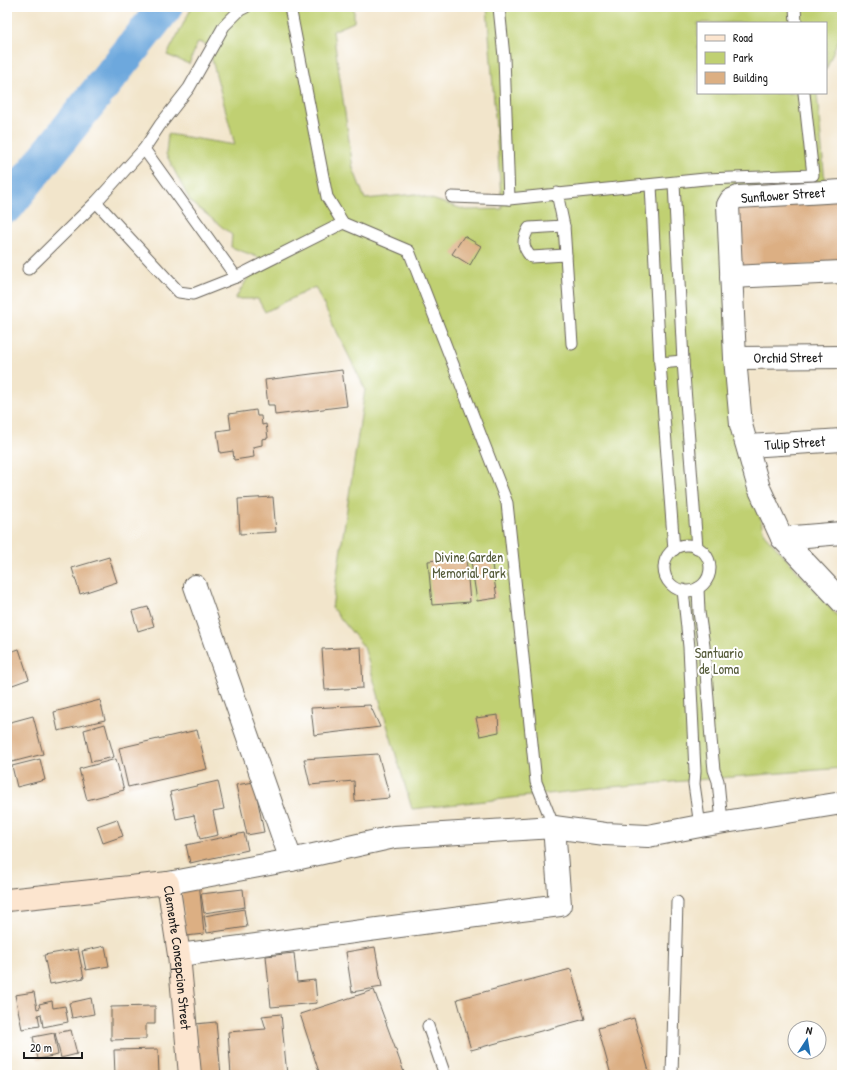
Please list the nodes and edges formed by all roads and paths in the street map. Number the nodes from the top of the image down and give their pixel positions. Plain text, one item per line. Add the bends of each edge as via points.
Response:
1 (246, 7) edge
2 (290, 7) edge
3 (499, 7) edge
4 (795, 7) edge
5 (796, 22) edge
6 (804, 94) edge
7 (144, 149) junction
8 (674, 184) junction
9 (651, 185) junction
10 (842, 191) edge
11 (557, 193) junction
12 (452, 197) dead end
13 (509, 199) junction
14 (96, 202) junction
15 (343, 223) junction
16 (564, 226) junction
17 (566, 255) junction
18 (28, 269) dead end
19 (842, 272) edge
20 (236, 277) junction
21 (731, 277) junction
22 (572, 344) dead end
23 (842, 357) edge
24 (735, 358) junction
25 (683, 361) junction
26 (660, 362) junction
27 (842, 440) edge
28 (748, 446) junction
29 (842, 533) edge
30 (782, 538) junction
31 (697, 548) junction
32 (674, 550) junction
33 (195, 586) dead end
34 (698, 588) junction
35 (683, 590) junction
36 (842, 602) edge
37 (842, 803) edge
38 (722, 822) junction
39 (700, 826) junction
40 (554, 827) junction
41 (291, 860) junction
42 (168, 883) junction
43 (7, 900) edge
44 (677, 902) dead end
45 (179, 955) junction
46 (428, 1026) dead end
47 (190, 1075) edge
48 (445, 1075) edge
49 (672, 1075) edge

1 - 7 lane via 224,26 189,88
2 - 15 lane via 327,197
3 - 13 lane via 504,57
4 - 5 lane
6 - 8 lane via 813,175 706,179
7 - 14 lane
7 - 20 lane
8 - 9 lane
8 - 25 lane
9 - 11 lane
9 - 26 lane
10 - 21 street, Sunflower Street via 738,197 731,200 728,205
11 - 13 lane
11 - 16 lane
12 - 13 lane
14 - 18 lane
14 - 20 lane via 179,292 193,294
15 - 20 lane
15 - 40 lane via 409,251 507,503 536,782
16 - 17 lane
16 - 17 lane via 529,228 523,237 524,249 531,257
17 - 22 lane
19 - 21 street
21 - 24 street
23 - 24 street, Orchid Street
24 - 28 street via 741,425
25 - 26 lane
25 - 31 lane
26 - 32 lane
27 - 28 street, Tulip Street
28 - 30 street via 759,488
29 - 30 street
30 - 36 street
31 - 32 lane via 682,546
31 - 34 lane via 703,552 710,565 707,580
32 - 35 lane via 668,556 665,571 672,586
33 - 41 street
34 - 35 lane
34 - 38 lane via 714,770 718,781
35 - 39 lane via 692,686 694,784
37 - 38 street
38 - 39 street
39 - 40 street via 648,836 605,834
40 - 41 street via 394,837
40 - 45 street via 560,904
41 - 42 street
42 - 43 street, Clemente Concepcion Street
42 - 45 street, Clemente Concepcion Street
44 - 49 lane
45 - 47 street, Clemente Concepcion Street
46 - 48 lane

